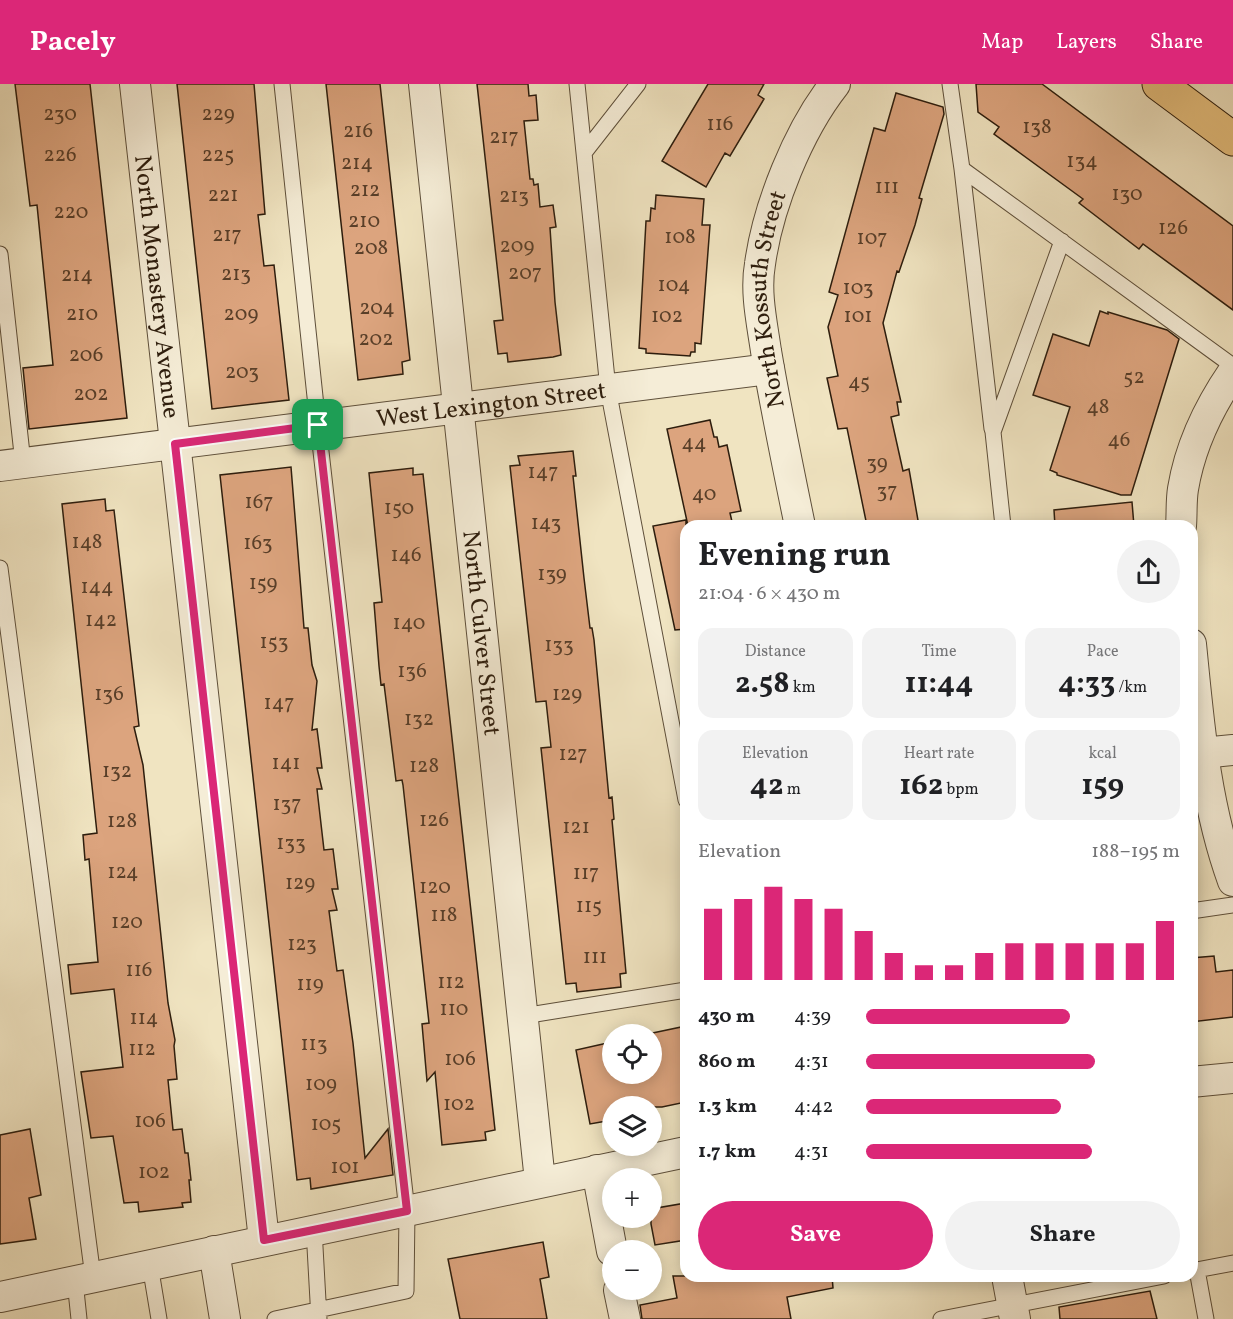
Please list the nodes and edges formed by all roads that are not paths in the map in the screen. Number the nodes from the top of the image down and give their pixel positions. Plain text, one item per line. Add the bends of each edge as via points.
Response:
1 (135, 84) edge
2 (282, 84) edge
3 (424, 84) edge
4 (577, 84) edge
5 (638, 84) edge
6 (950, 84) edge
7 (1159, 84) edge
8 (825, 87) edge
9 (1233, 139) edge
10 (584, 153) junction
11 (962, 169) junction
12 (1062, 241) junction
13 (0, 254) edge
14 (1233, 366) edge
15 (769, 369) junction
16 (1233, 372) edge
17 (608, 389) junction
18 (459, 408) junction
19 (318, 425) junction
20 (993, 432) junction
21 (175, 444) junction
22 (11, 464) edge
23 (799, 520) edge
24 (1002, 520) edge
25 (1181, 520) edge
26 (0, 568) edge
27 (1198, 713) edge
28 (1233, 750) edge
29 (1202, 753) junction
30 (680, 768) edge
31 (1233, 881) edge
32 (1233, 905) edge
33 (1198, 910) edge
34 (680, 991) edge
35 (523, 1016) junction
36 (1233, 1078) edge
37 (1198, 1081) edge
38 (680, 1153) edge
39 (597, 1170) junction
40 (540, 1181) junction
41 (407, 1211) junction
42 (314, 1230) junction
43 (264, 1240) junction
44 (610, 1240) edge
45 (214, 1251) junction
46 (1233, 1263) edge
47 (150, 1265) junction
48 (1198, 1270) edge
49 (84, 1279) junction
50 (1008, 1282) edge
51 (1139, 1282) edge
52 (1197, 1282) edge
53 (0, 1297) edge
54 (621, 1300) edge
55 (1014, 1312) edge
56 (318, 1315) edge
57 (78, 1319) edge
58 (159, 1319) edge
59 (225, 1319) edge
60 (275, 1319) edge
61 (625, 1319) edge
62 (941, 1319) edge
63 (1206, 1319) edge

1 - 21 street, North Monastery Avenue
2 - 19 lane
3 - 18 street, North Culver Street
4 - 10 lane
5 - 10 lane
6 - 11 lane
7 - 9 main road
8 - 15 street, North Kossuth Street via 784,176 759,266 760,312
10 - 17 lane
11 - 12 lane
11 - 20 lane
12 - 14 lane
12 - 20 lane
13 - 22 lane
15 - 17 street, West Lexington Street
15 - 23 street, North Kossuth Street
16 - 25 street via 1214,400 1197,438 1183,489
17 - 18 street, West Lexington Street
17 - 30 lane
18 - 19 street, West Lexington Street
18 - 35 street, North Culver Street
19 - 21 street, West Lexington Street
19 - 41 lane
20 - 24 lane
21 - 22 street, West Lexington Street
21 - 43 street, North Monastery Avenue
26 - 49 lane
27 - 29 street
28 - 29 street
29 - 31 street via 1212,814
32 - 33 lane
34 - 35 lane
35 - 40 street, North Culver Street
36 - 37 street
38 - 39 street
39 - 40 street
39 - 44 street
40 - 41 street
41 - 42 street
41 - 56 lane via 406,1291
42 - 43 street
42 - 56 lane
43 - 45 street
45 - 47 street
45 - 59 street
46 - 48 lane
47 - 49 street
47 - 58 lane
49 - 53 street
49 - 57 lane
50 - 55 street
51 - 55 lane
52 - 63 lane
54 - 61 street
55 - 62 lane
56 - 60 lane

